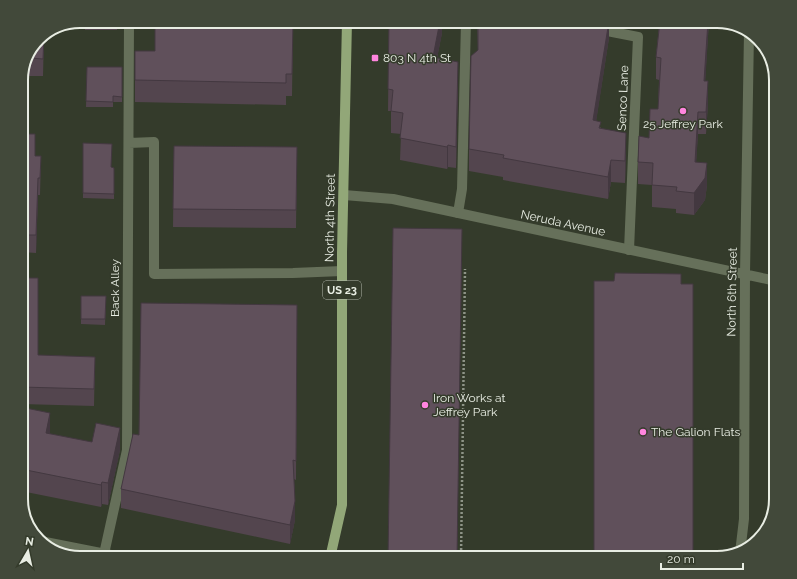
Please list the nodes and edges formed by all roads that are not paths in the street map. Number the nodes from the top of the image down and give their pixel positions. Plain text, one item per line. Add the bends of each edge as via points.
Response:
1 (129, 28) edge
2 (347, 28) edge
3 (466, 28) edge
4 (586, 28) edge
5 (749, 39) edge
6 (129, 143) junction
7 (344, 195) junction
8 (458, 213) junction
9 (629, 250) junction
10 (342, 271) junction
11 (745, 274) junction
12 (769, 279) edge
13 (54, 544) edge
14 (741, 545) edge
15 (89, 551) edge
16 (105, 551) edge
17 (332, 551) edge

1 - 6 street, Back Alley
2 - 7 main road, North 4th Street / US 23
3 - 8 street via 462,189
4 - 9 street, Senco Lane via 638,37
5 - 11 street, North 6th Street
6 - 10 street via 154,142 154,274
6 - 16 street, Back Alley via 127,450
7 - 8 street, Neruda Avenue via 393,199
7 - 10 main road, North 4th Street / US 23
8 - 9 street, Neruda Avenue
9 - 11 street, Neruda Avenue
10 - 17 main road, North 4th Street / US 23 via 342,505
11 - 12 street, Neruda Avenue
11 - 14 street, North 6th Street via 744,519
13 - 15 street

